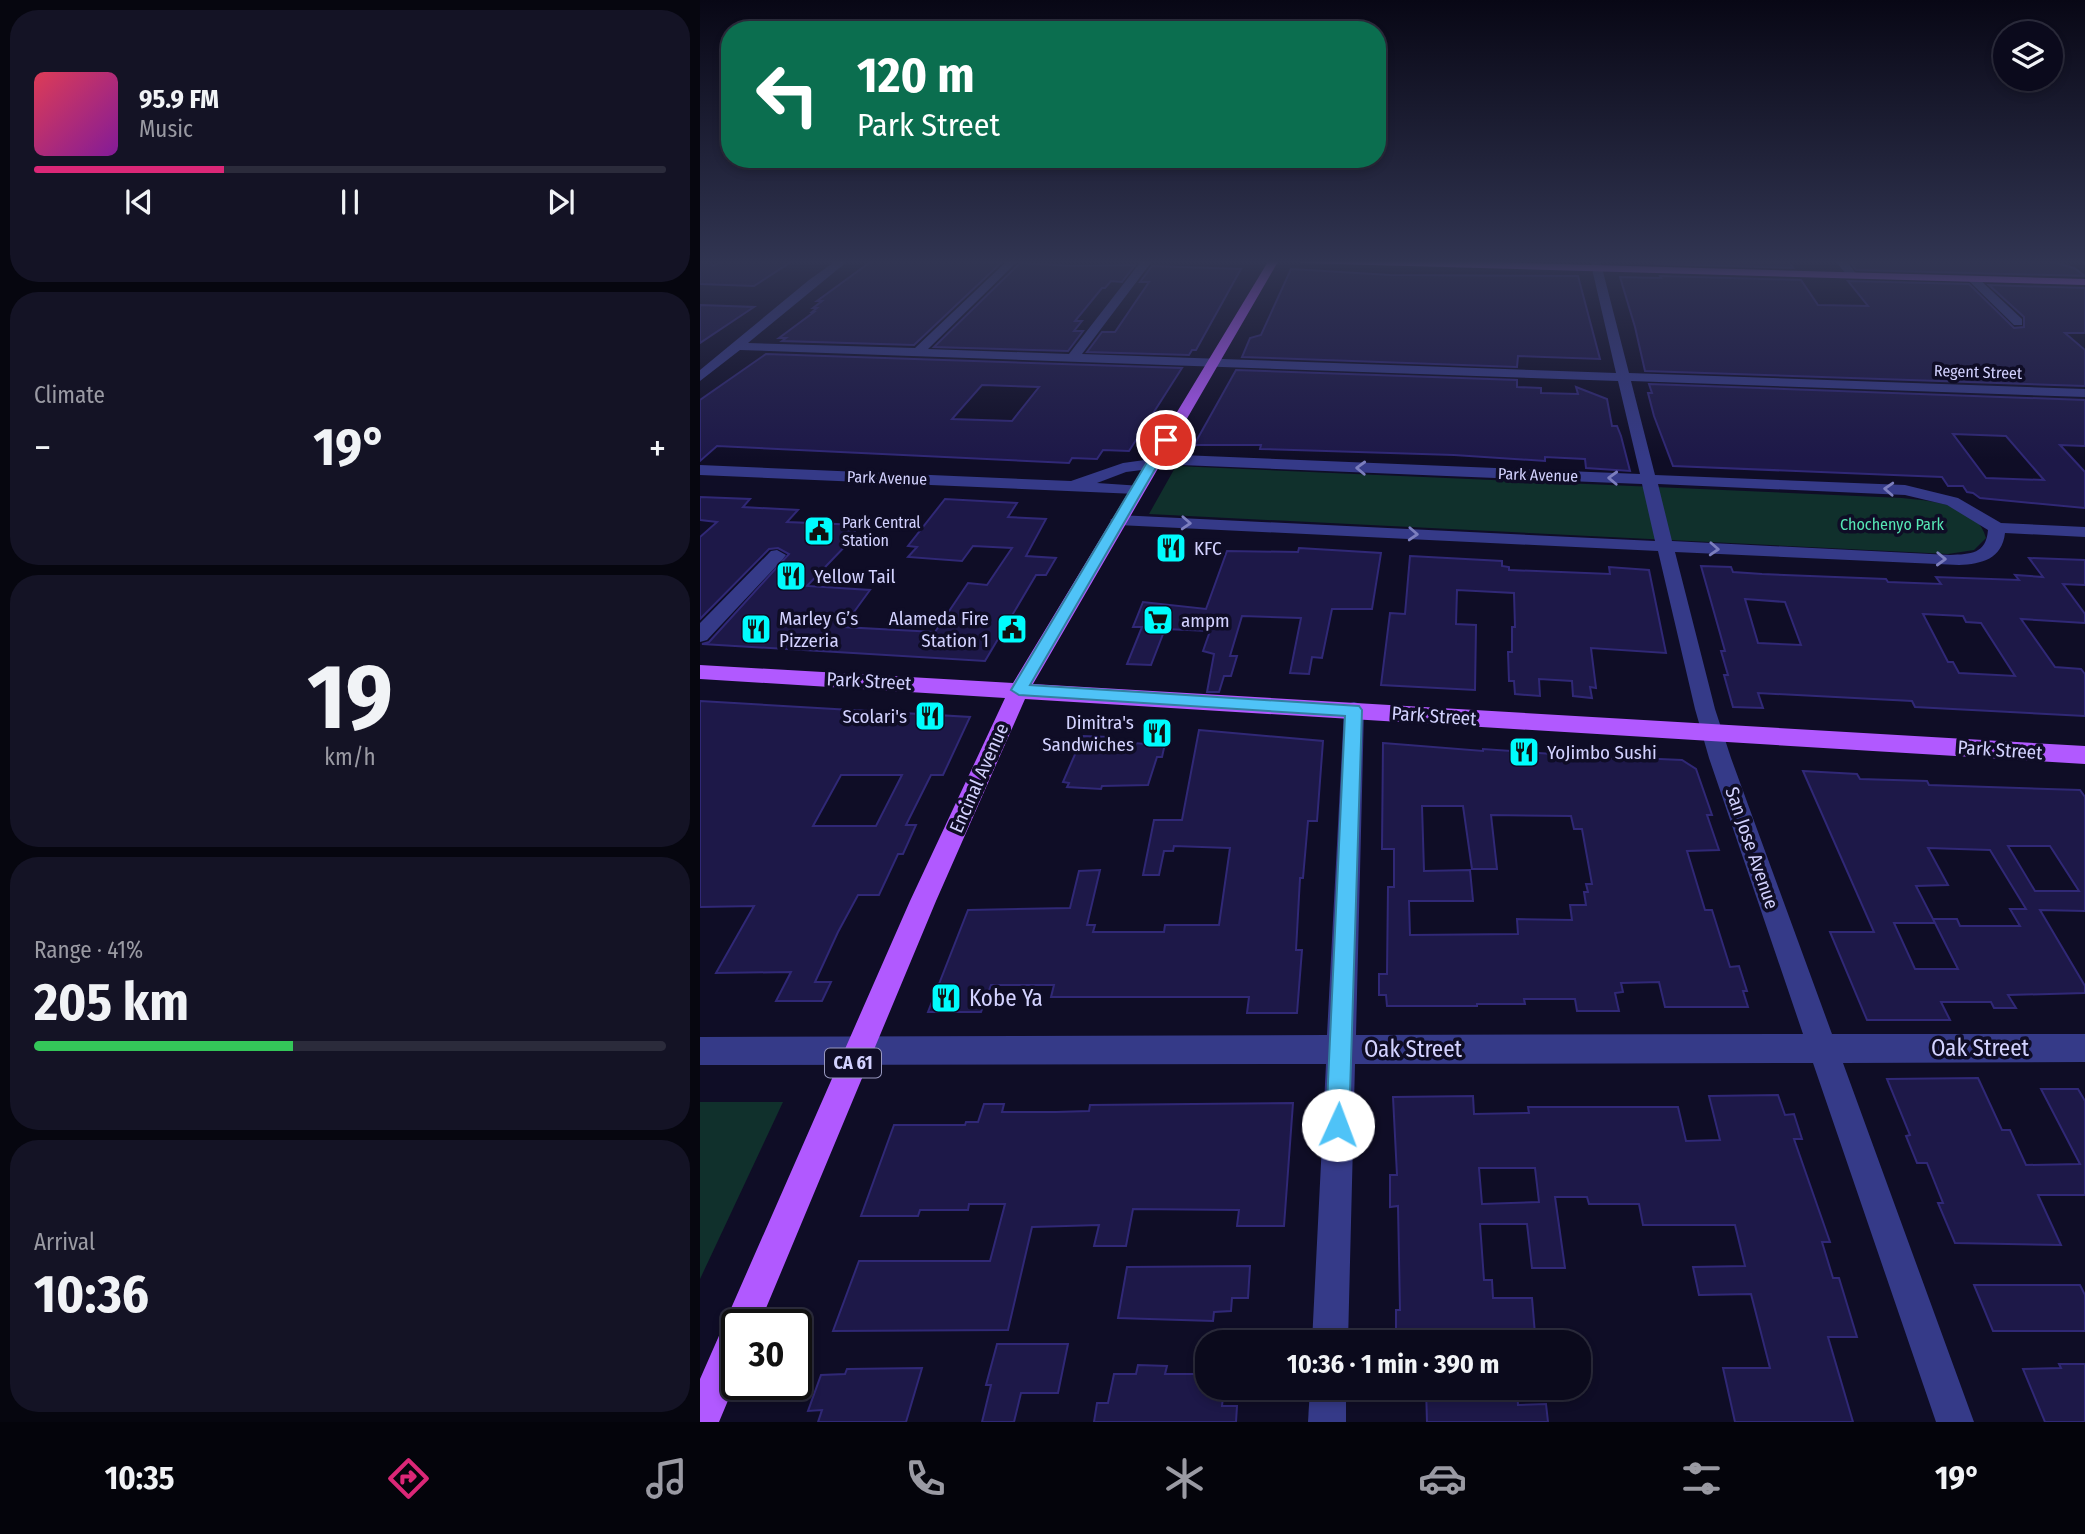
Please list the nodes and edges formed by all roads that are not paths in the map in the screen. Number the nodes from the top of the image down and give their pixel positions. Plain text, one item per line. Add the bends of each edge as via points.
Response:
1 (760, 326) edge
2 (945, 326) edge
3 (1097, 326) edge
4 (1234, 326) edge
5 (1613, 326) edge
6 (737, 346) junction
7 (918, 352) junction
8 (1073, 357) junction
9 (1212, 363) junction
10 (700, 377) edge
11 (1626, 377) junction
12 (2085, 393) edge
13 (1152, 463) junction
14 (700, 470) edge
15 (1651, 480) junction
16 (1073, 486) junction
17 (1136, 489) junction
18 (1118, 520) junction
19 (1997, 528) junction
20 (2085, 532) edge
21 (1667, 547) junction
22 (777, 555) dead end
23 (700, 635) edge
24 (700, 672) edge
25 (1019, 690) junction
26 (1354, 710) junction
27 (1712, 732) junction
28 (2085, 755) edge
29 (2085, 1048) edge
30 (1340, 1049) junction
31 (1823, 1049) junction
32 (700, 1051) edge
33 (859, 1051) junction
34 (748, 1309) edge
35 (1330, 1330) edge
36 (721, 1373) edge
37 (1328, 1400) edge
38 (700, 1422) edge
39 (1327, 1422) edge
40 (1955, 1422) edge

1 - 6 street
2 - 7 street
3 - 8 street
4 - 9 main road, Encinal Avenue / CA 61
5 - 11 street, San Jose Avenue
6 - 7 street, Regent Street
6 - 10 street
7 - 8 street, Regent Street
8 - 9 street, Regent Street
9 - 11 street, Regent Street
9 - 13 main road, Encinal Avenue / CA 61
11 - 12 street, Regent Street
11 - 15 street, San Jose Avenue
15 -> 13 street, Park Avenue via 1181,460
13 - 16 street, Park Avenue
13 - 17 main road, Encinal Avenue / CA 61
14 - 16 street, Park Avenue
19 -> 15 street, Park Avenue via 1952,501 1905,490
15 - 21 street, San Jose Avenue
16 - 17 street, Park Avenue
17 - 18 main road, Encinal Avenue / CA 61
18 -> 21 street
18 - 25 main road, Encinal Avenue / CA 61
19 - 20 street, Park Avenue
21 -> 19 street via 1969,559 1993,549
21 - 27 street, San Jose Avenue
22 - 23 street
24 - 25 main road, Park Street
25 - 26 main road, Park Street
25 - 33 main road, Encinal Avenue / CA 61
26 - 27 main road, Park Street
26 - 30 street
27 - 28 main road, Park Street
27 - 31 street, San Jose Avenue
29 - 31 street, Oak Street
30 - 31 street, Oak Street
30 - 33 street, Oak Street
30 - 35 street
31 - 40 street, San Jose Avenue
32 - 33 street, Oak Street
33 - 34 main road, Encinal Avenue / CA 61
36 - 38 main road
37 - 39 street

